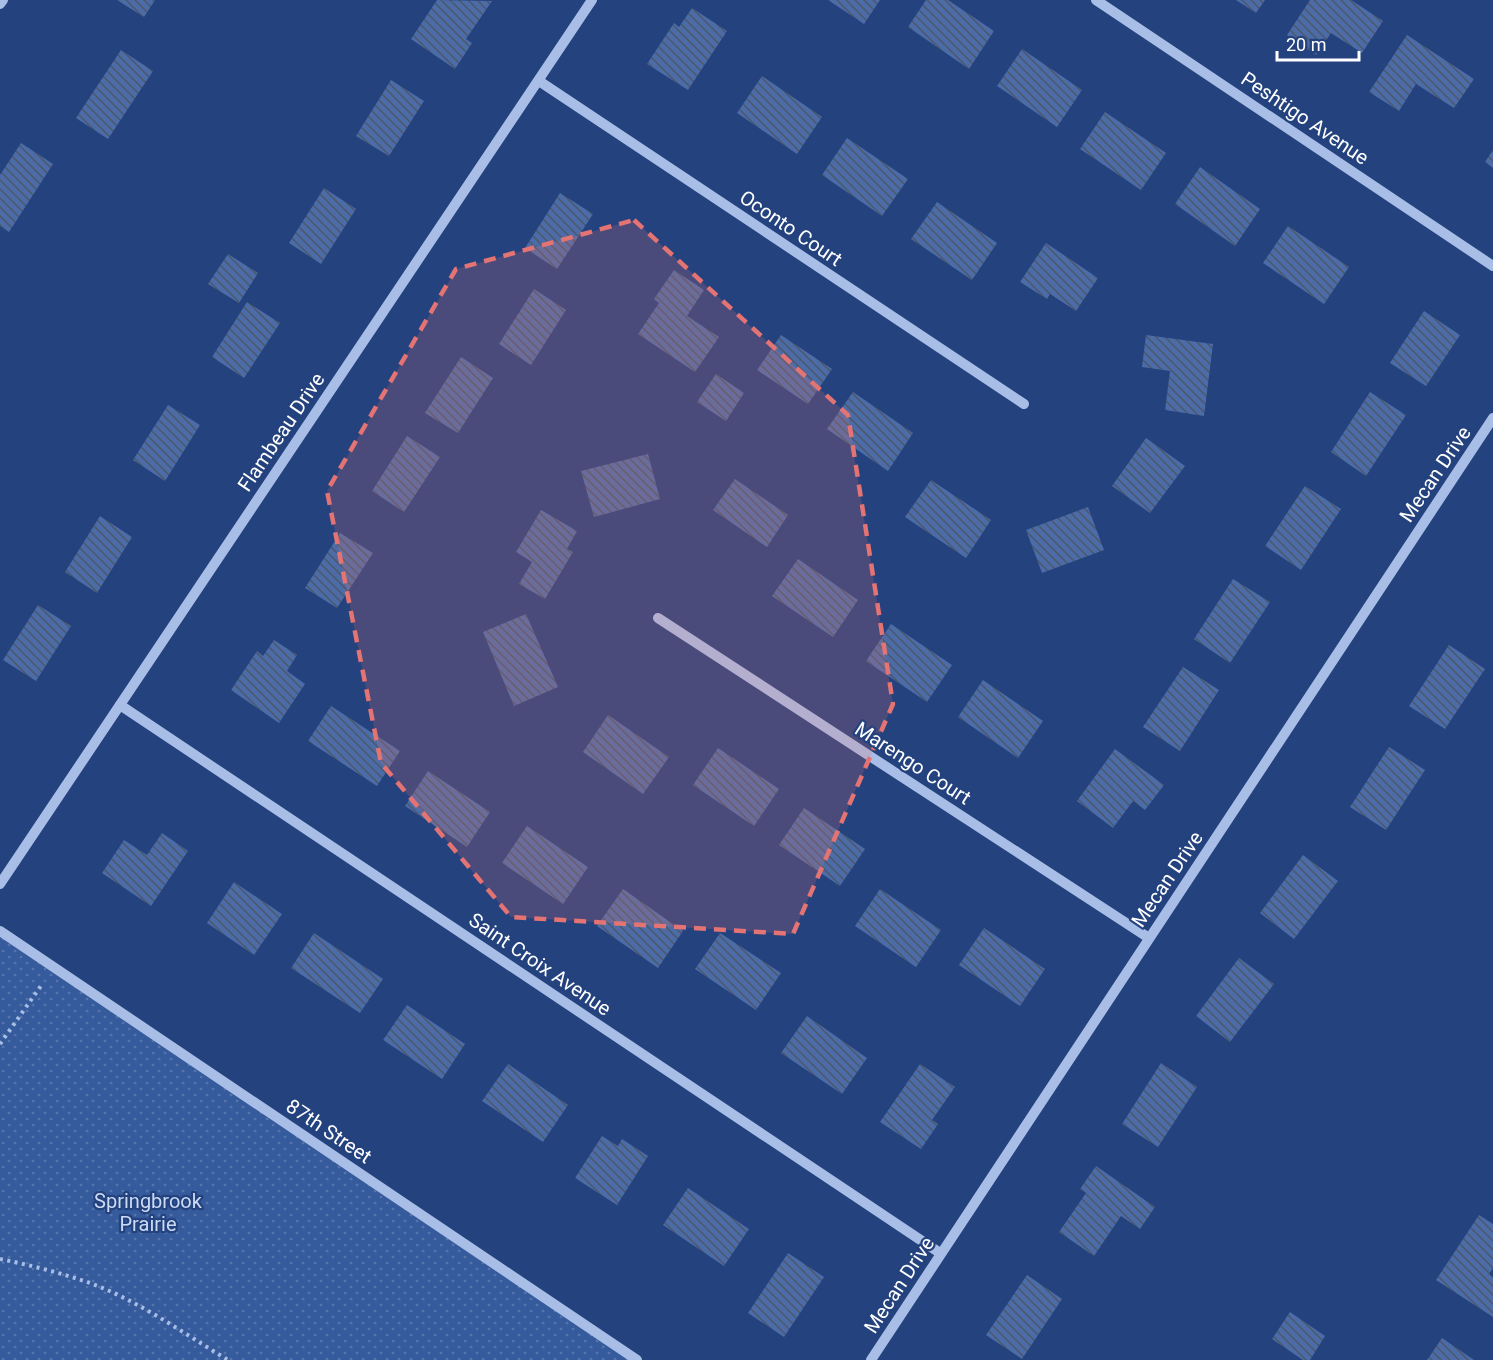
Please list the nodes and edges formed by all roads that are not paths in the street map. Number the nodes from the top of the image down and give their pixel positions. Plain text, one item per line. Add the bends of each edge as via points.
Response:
1 (3, 0) edge
2 (592, 0) edge
3 (1096, 0) edge
4 (0, 4) edge
5 (539, 81) junction
6 (1493, 266) edge
7 (1024, 404) dead end
8 (1493, 418) edge
9 (658, 618) dead end
10 (120, 705) junction
11 (0, 884) edge
12 (0, 931) edge
13 (1149, 938) junction
14 (940, 1253) junction
15 (637, 1360) edge
16 (871, 1360) edge

1 - 4 street
2 - 5 street, Flambeau Drive
3 - 6 street, Peshtigo Avenue
5 - 7 street, Oconto Court
5 - 10 street, Flambeau Drive
8 - 13 street, Mecan Drive
9 - 13 street, Marengo Court
10 - 11 street, Flambeau Drive
10 - 14 street, Saint Croix Avenue
12 - 15 street, 87th Street
13 - 14 street, Mecan Drive
14 - 16 street, Mecan Drive

